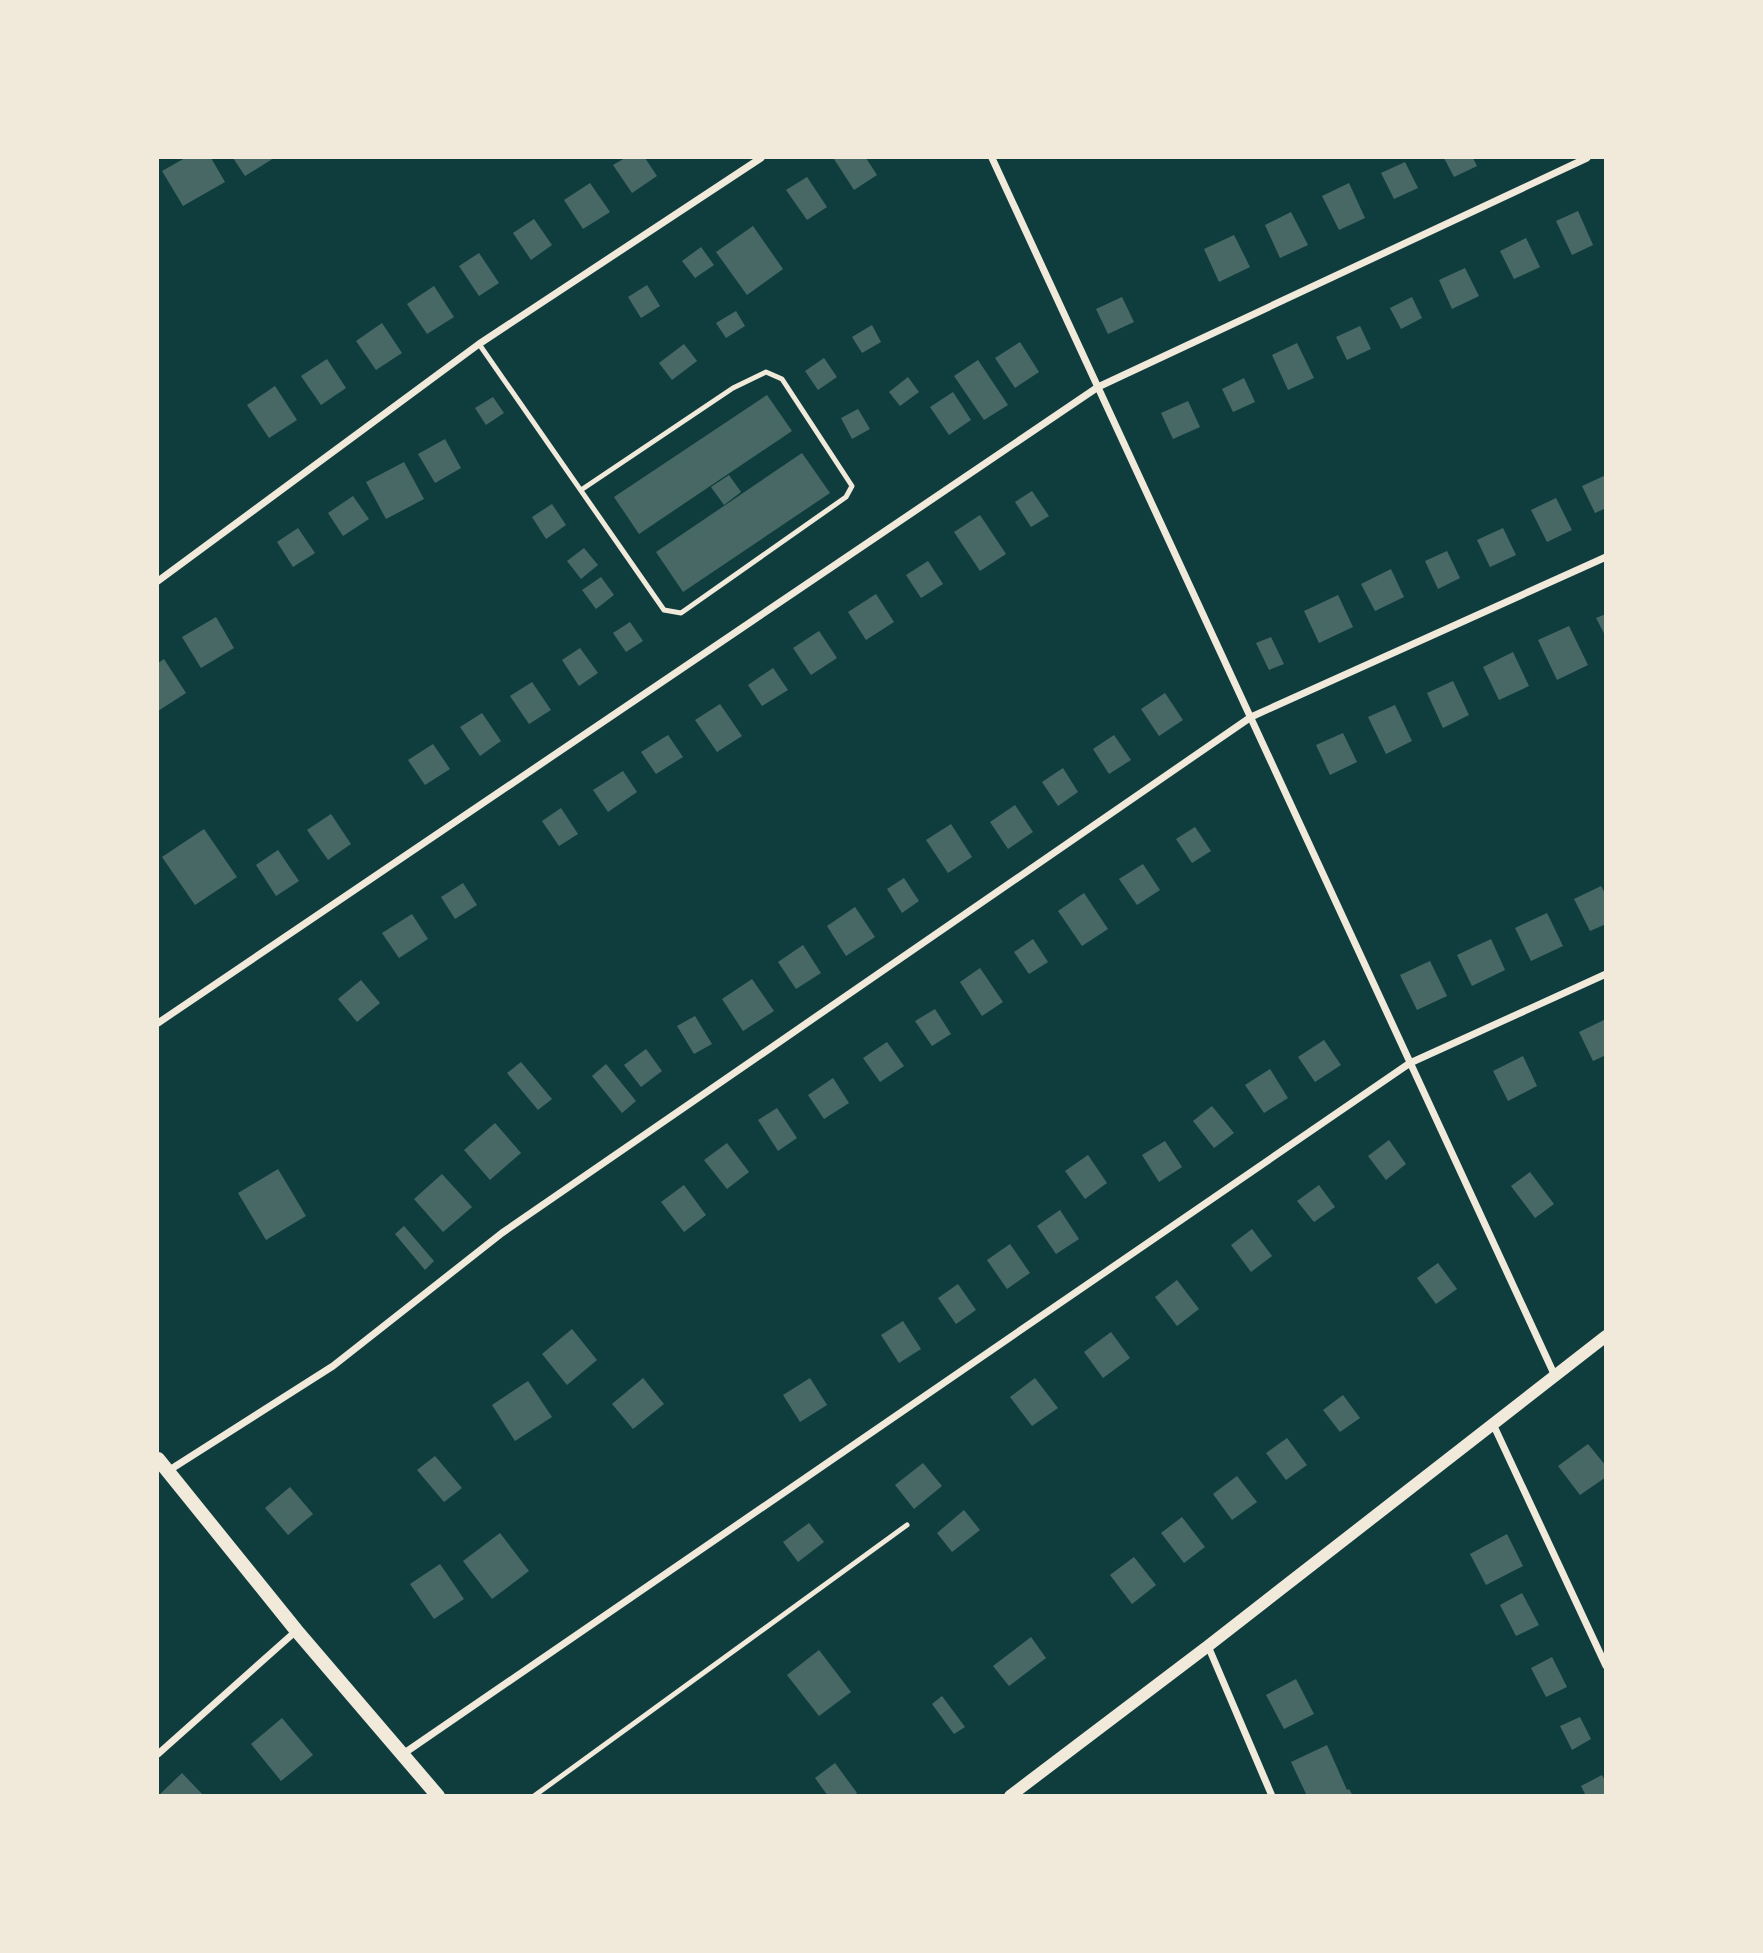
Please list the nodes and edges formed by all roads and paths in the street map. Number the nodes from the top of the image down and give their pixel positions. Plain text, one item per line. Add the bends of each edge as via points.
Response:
1 (761, 158) edge
2 (992, 158) edge
3 (1587, 158) edge
4 (479, 344) junction
5 (1098, 387) junction
6 (581, 490) junction
7 (1605, 557) edge
8 (158, 581) edge
9 (1251, 716) junction
10 (1605, 975) edge
11 (158, 1023) edge
12 (1410, 1063) junction
13 (1605, 1336) edge
14 (1555, 1376) junction
15 (1493, 1424) junction
16 (158, 1459) edge
17 (167, 1471) junction
18 (907, 1525) dead end
19 (296, 1630) junction
20 (1208, 1646) junction
21 (1605, 1666) edge
22 (158, 1754) edge
23 (402, 1755) junction
24 (438, 1796) edge
25 (534, 1796) edge
26 (1010, 1796) edge
27 (1272, 1796) edge

1 - 4 street
2 - 5 street
3 - 5 street
4 - 6 lane
4 - 8 street
5 - 9 street
5 - 11 street
6 - 6 lane via 664,610 681,613 846,497 852,486 782,379 766,372 733,388
7 - 9 street
9 - 12 street
9 - 17 street via 502,1233 333,1366
10 - 12 street
12 - 14 street
12 - 23 street
13 - 14 street
14 - 15 street
15 - 20 street
15 - 21 street
16 - 17 main road
17 - 19 main road
18 - 25 lane
19 - 22 street
19 - 23 main road
20 - 26 street
20 - 27 street
23 - 24 main road

